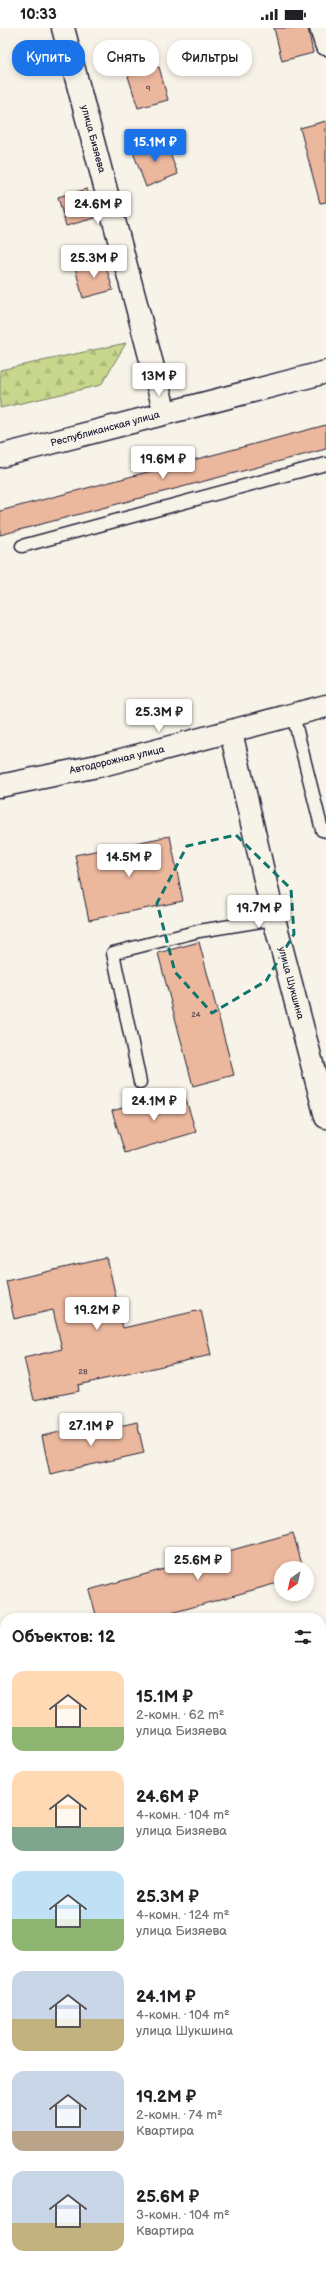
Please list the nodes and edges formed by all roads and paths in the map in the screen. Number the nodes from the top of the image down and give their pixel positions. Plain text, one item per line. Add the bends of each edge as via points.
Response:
1 (63, 28) edge
2 (321, 28) edge
3 (326, 44) edge
4 (326, 372) edge
5 (165, 413) junction
6 (0, 456) edge
7 (326, 464) edge
8 (22, 546) dead end
9 (326, 706) edge
10 (293, 715) junction
11 (231, 732) junction
12 (0, 786) edge
13 (326, 831) edge
14 (274, 919) junction
15 (140, 1082) dead end
16 (326, 1117) edge

1 - 5 street, улица Бизяева
2 - 3 street
4 - 5 street, Республиканская улица
5 - 6 street, Республиканская улица
7 - 8 lane
9 - 10 street, Автодорожная улица
10 - 11 street, Автодорожная улица
10 - 13 lane via 322,830
11 - 12 street, Автодорожная улица via 102,765
11 - 14 street, улица Шукшина
14 - 15 lane via 199,932 113,953
14 - 16 street, улица Шукшина

